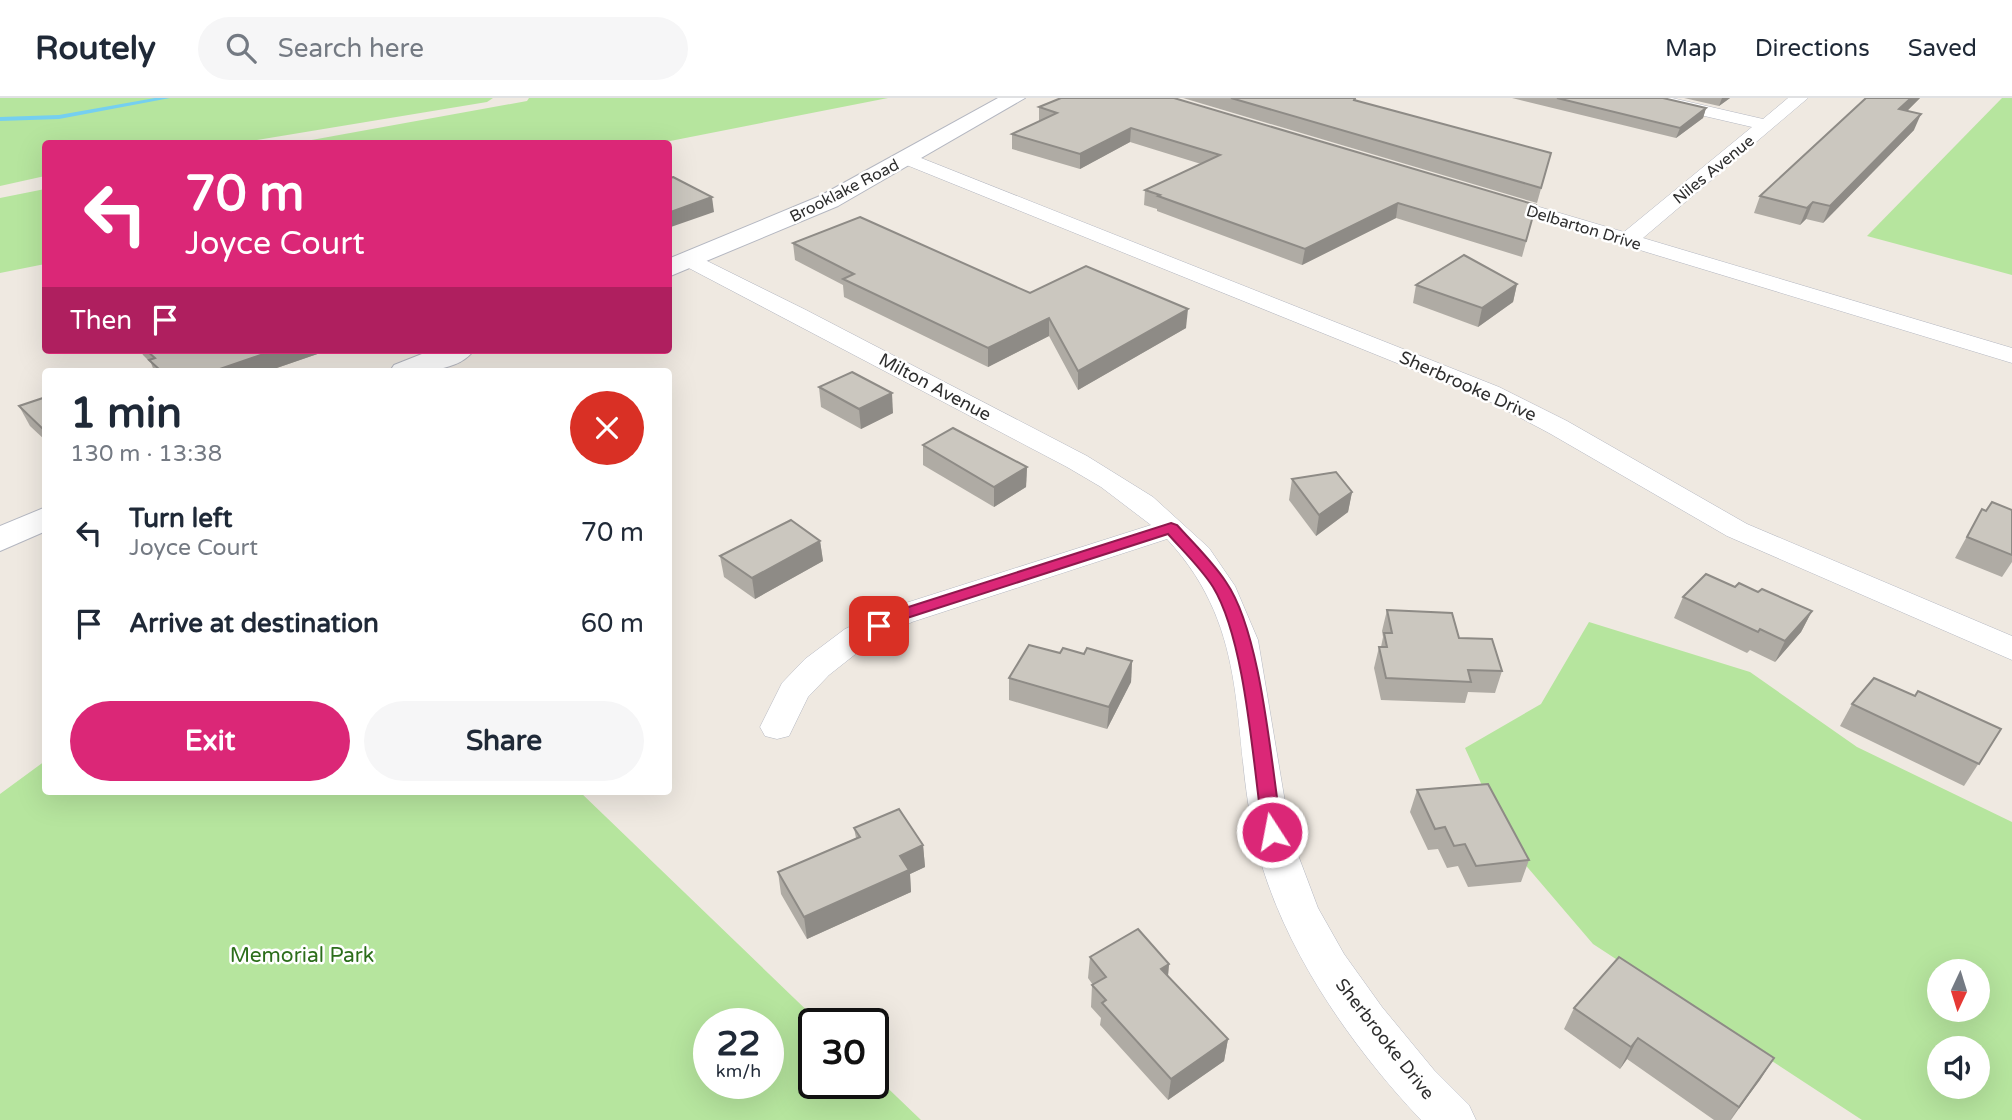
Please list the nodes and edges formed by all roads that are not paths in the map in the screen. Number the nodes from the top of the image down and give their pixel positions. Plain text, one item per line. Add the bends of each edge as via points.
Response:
1 (1014, 98) edge
2 (1650, 98) edge
3 (1799, 98) edge
4 (1766, 125) junction
5 (906, 158) junction
6 (1470, 193) edge
7 (1627, 240) junction
8 (680, 264) edge
9 (450, 354) edge
10 (2012, 356) edge
11 (413, 368) edge
12 (42, 519) edge
13 (1171, 528) junction
14 (0, 540) edge
15 (2012, 649) edge
16 (777, 727) dead end
17 (1453, 1120) edge

1 - 5 street, Brooklake Road
2 - 4 street
3 - 4 street, Niles Avenue
4 - 7 street, Niles Avenue
5 - 8 street, Brooklake Road via 799,215
5 - 15 street, Sherbrooke Drive via 1490,392 1737,530
6 - 7 street, Delbarton Drive
7 - 10 street, Delbarton Drive
8 - 13 street, Milton Avenue via 890,362 1121,488
9 - 11 street
12 - 14 street
13 - 16 street via 901,615 867,632 817,667 794,691
13 - 17 street, Sherbrooke Drive via 1219,584 1236,618 1268,814 1282,869 1304,924 1349,999 1412,1078

